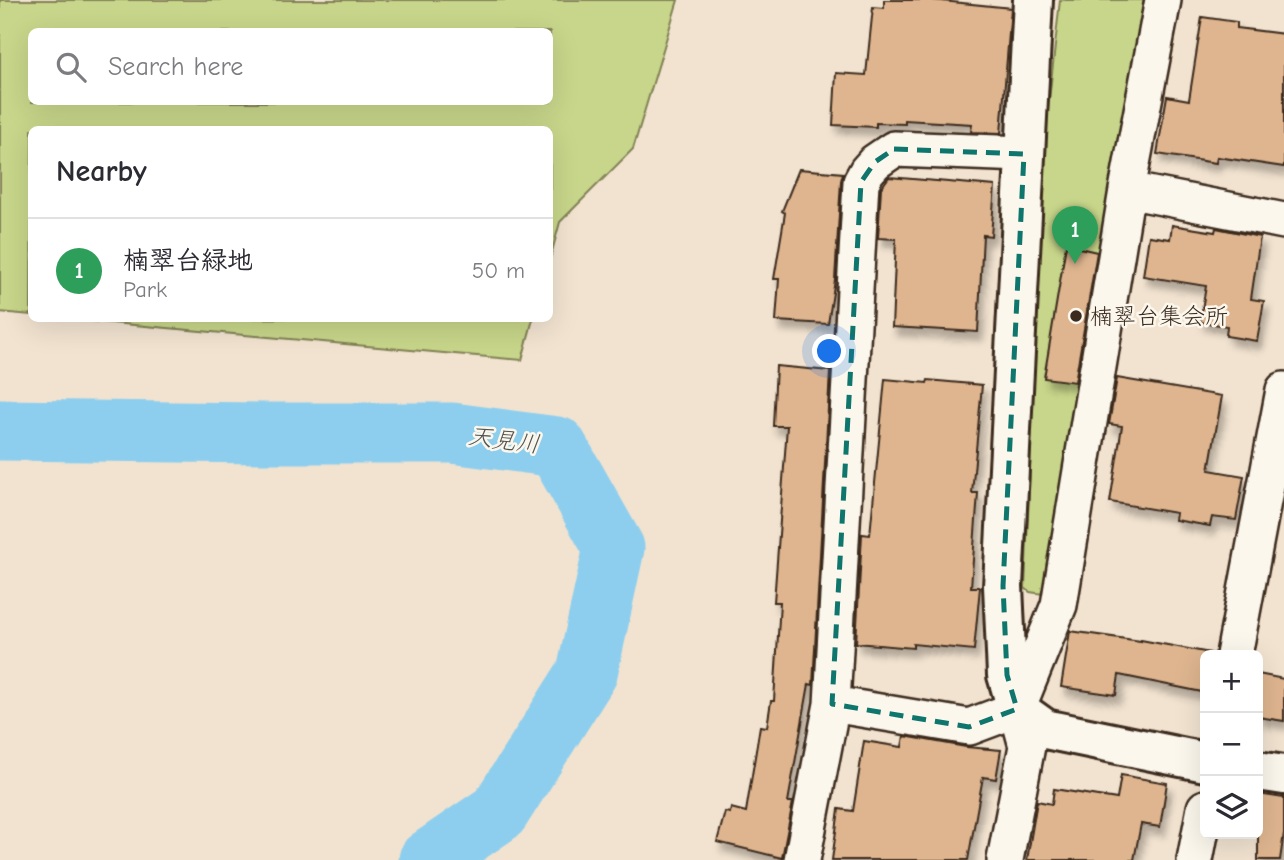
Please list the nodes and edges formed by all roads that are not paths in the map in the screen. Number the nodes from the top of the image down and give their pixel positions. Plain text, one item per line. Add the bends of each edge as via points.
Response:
1 (1033, 0) edge
2 (1163, 0) edge
3 (1024, 154) junction
4 (1127, 190) junction
5 (1284, 222) edge
6 (1284, 390) edge
7 (1235, 650) edge
8 (832, 704) junction
9 (1017, 709) junction
10 (1200, 761) edge
11 (1263, 772) edge
12 (1284, 775) edge
13 (1200, 834) edge
14 (802, 860) edge
15 (1005, 860) edge
16 (1195, 860) edge

1 - 3 street
2 - 4 street
3 - 8 street via 894,149 875,162 861,182
3 - 9 street via 1003,586 1007,675
4 - 5 street
4 - 9 street via 1059,605
6 - 7 street
8 - 9 street via 970,727
8 - 14 street
9 - 10 street via 1045,729
9 - 15 street via 1027,746
11 - 12 street
13 - 16 street

